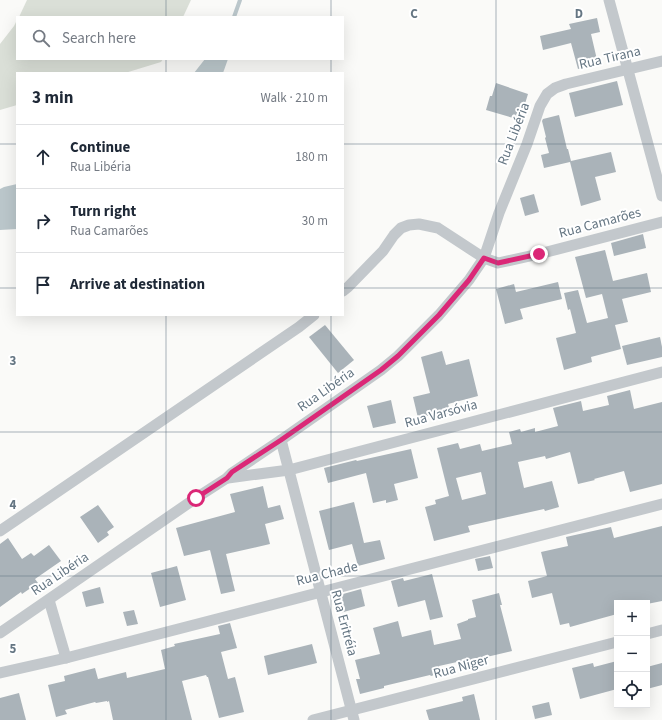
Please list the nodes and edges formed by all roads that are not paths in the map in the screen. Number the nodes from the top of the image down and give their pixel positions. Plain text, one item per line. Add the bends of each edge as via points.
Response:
1 (609, 0) edge
2 (662, 61) edge
3 (628, 70) junction
4 (566, 84) joint
5 (662, 196) edge
6 (662, 222) edge
7 (484, 258) junction
8 (344, 290) edge
9 (313, 316) edge
10 (662, 372) edge
11 (281, 440) junction
12 (289, 470) junction
13 (227, 478) junction
14 (662, 504) edge
15 (0, 531) edge
16 (320, 592) junction
17 (49, 600) junction
18 (662, 630) edge
19 (0, 633) edge
20 (650, 633) edge
21 (614, 643) edge
22 (66, 658) junction
23 (0, 673) edge
24 (352, 715) edge
25 (313, 720) edge

1 - 3 street
2 - 3 street, Rua Tirana
3 - 4 street, Rua Tirana
3 - 5 street
4 - 7 street, Rua Libéria via 547,94 540,106
6 - 7 street, Rua Camarões via 498,263
7 - 8 street via 438,228 419,224 409,225 394,235 383,251
7 - 11 street, Rua Libéria via 439,315 398,356
9 - 15 street
10 - 12 street, Rua Varsóvia
11 - 12 street, Rua Eritréia
11 - 13 street, Rua Libéria via 232,472
12 - 13 street, Rua Varsóvia
12 - 16 street, Rua Eritréia
13 - 17 street, Rua Libéria
14 - 16 street, Rua Chade
16 - 22 street, Rua Chade
16 - 24 street, Rua Eritréia
17 - 19 street, Rua Libéria
17 - 22 street
18 - 20 street
21 - 24 street, Rua Niger
22 - 23 street, Rua Chade
24 - 25 street, Rua Niger

